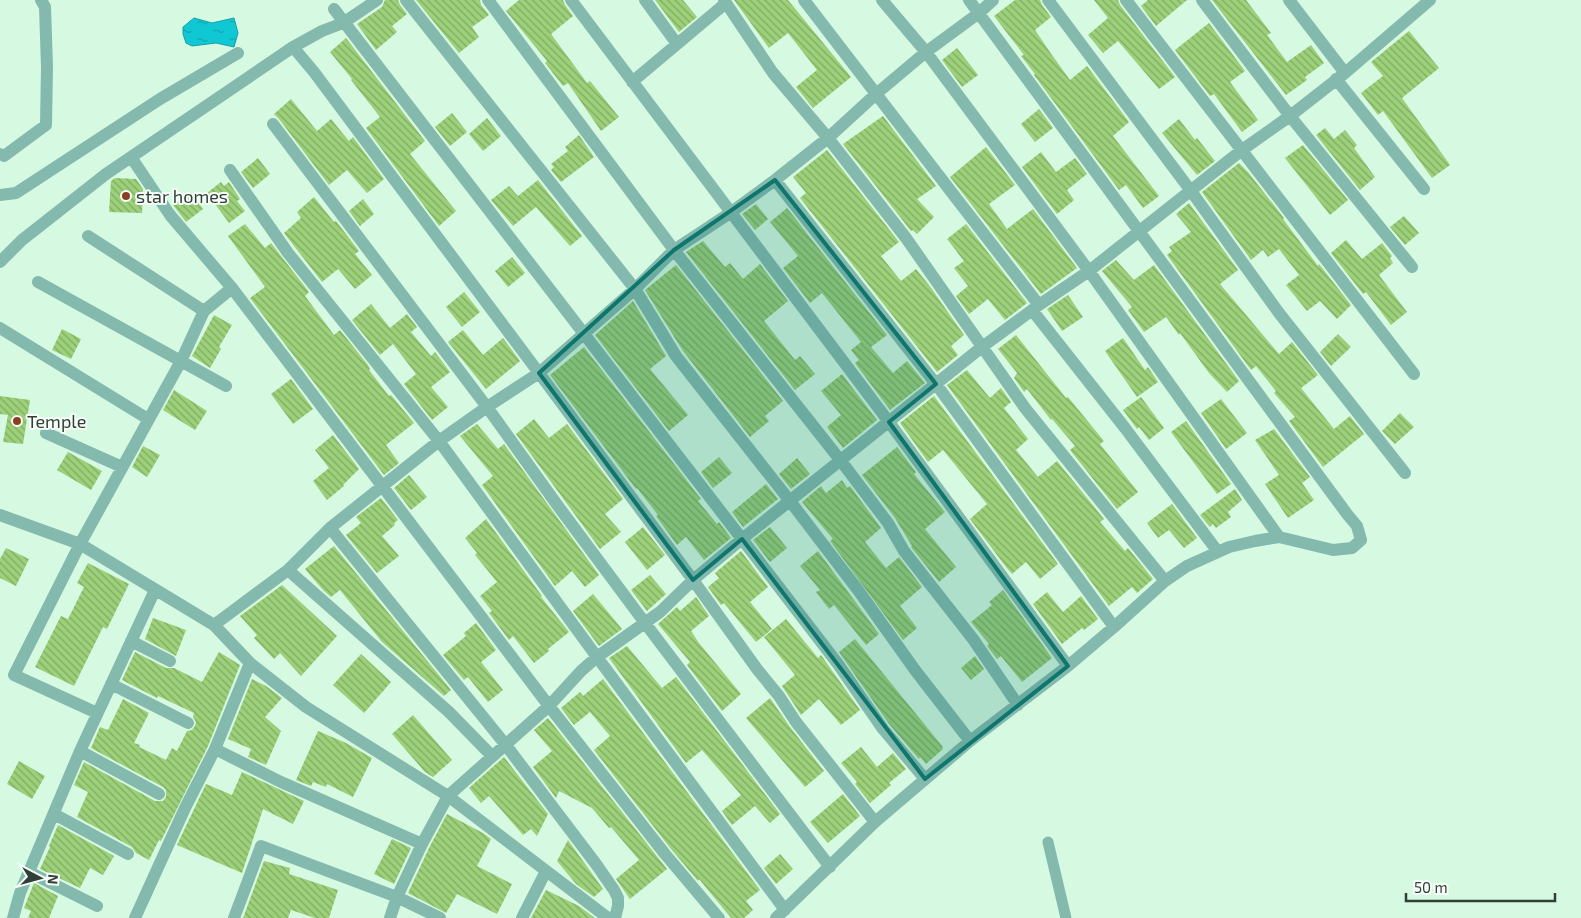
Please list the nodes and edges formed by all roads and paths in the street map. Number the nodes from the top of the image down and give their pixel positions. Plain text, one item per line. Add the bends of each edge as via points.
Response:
1 (41, 0) edge
2 (377, 0) edge
3 (406, 0) edge
4 (488, 0) edge
5 (571, 0) edge
6 (645, 0) edge
7 (804, 0) edge
8 (882, 0) edge
9 (969, 0) edge
10 (994, 0) edge
11 (1048, 0) edge
12 (1126, 0) edge
13 (1202, 0) edge
14 (1289, 0) edge
15 (1430, 0) edge
16 (725, 1) edge
17 (979, 13) junction
18 (340, 17) junction
19 (677, 44) junction
20 (293, 47) junction
21 (926, 52) junction
22 (238, 53) dead end
23 (1340, 76) junction
24 (632, 82) junction
25 (876, 94) junction
26 (1290, 116) junction
27 (273, 124) dead end
28 (828, 138) junction
29 (1242, 150) junction
30 (0, 154) edge
31 (131, 157) junction
32 (230, 170) dead end
33 (775, 180) junction
34 (1424, 190) dead end
35 (1191, 191) junction
36 (0, 195) edge
37 (730, 213) junction
38 (1139, 230) junction
39 (88, 236) dead end
40 (674, 250) junction
41 (0, 262) edge
42 (1412, 268) dead end
43 (1089, 271) junction
44 (38, 282) dead end
45 (232, 288) junction
46 (634, 290) junction
47 (1036, 307) junction
48 (204, 311) junction
49 (0, 328) edge
50 (583, 334) junction
51 (982, 347) junction
52 (181, 361) junction
53 (539, 373) junction
54 (1414, 374) dead end
55 (936, 384) junction
56 (226, 386) dead end
57 (487, 407) junction
58 (148, 419) junction
59 (889, 422) junction
60 (46, 433) dead end
61 (439, 441) junction
62 (841, 461) junction
63 (122, 466) junction
64 (1405, 473) dead end
65 (382, 486) junction
66 (790, 500) junction
67 (0, 515) edge
68 (330, 528) junction
69 (1279, 537) junction
70 (742, 539) junction
71 (80, 544) junction
72 (1218, 552) junction
73 (288, 570) junction
74 (693, 580) junction
75 (1165, 581) junction
76 (155, 590) junction
77 (645, 623) junction
78 (214, 625) junction
79 (1114, 627) junction
80 (131, 641) junction
81 (597, 657) junction
82 (170, 661) dead end
83 (250, 663) junction
84 (1068, 666) junction
85 (111, 684) junction
86 (1018, 704) junction
87 (549, 706) junction
88 (97, 713) junction
89 (188, 723) dead end
90 (970, 742) junction
91 (505, 744) junction
92 (215, 749) junction
93 (80, 751) junction
94 (492, 756) junction
95 (925, 779) junction
96 (159, 794) dead end
97 (448, 796) junction
98 (54, 814) junction
99 (875, 822) junction
100 (1048, 842) dead end
101 (422, 844) junction
102 (128, 854) dead end
103 (830, 867) junction
104 (546, 871) junction
105 (29, 872) junction
106 (397, 897) junction
107 (97, 906) dead end
108 (781, 914) edge
109 (12, 918) edge
110 (135, 918) edge
111 (234, 918) edge
112 (390, 918) edge
113 (440, 918) edge
114 (522, 918) edge
115 (608, 918) edge
116 (615, 918) edge
117 (719, 918) edge
118 (1066, 918) edge

1 - 30 street via 45,7 48,67 46,125 4,156
2 - 18 street
3 - 46 street
4 - 40 street
5 - 24 street
6 - 19 street
7 - 25 street
8 - 21 street
9 - 17 street
10 - 17 street
11 - 35 street
12 - 29 street
13 - 26 street
14 - 23 street
15 - 23 street
16 - 19 street
16 - 28 street via 773,73
17 - 21 street
17 - 38 street
18 - 20 street
18 - 50 street
19 - 24 street
20 - 31 street
20 - 53 street
21 - 25 street
21 - 43 street
22 - 36 street via 160,99 16,193
23 - 26 street
23 - 34 street
24 - 37 street
25 - 28 street
25 - 47 street
26 - 29 street
26 - 42 street
27 - 57 street
28 - 33 street
28 - 51 street via 906,238
29 - 35 street
29 - 54 street
31 - 41 street via 22,240
31 - 45 street via 170,214
32 - 61 street via 288,253
33 - 37 street
33 - 55 street
35 - 38 street
35 - 64 street via 1279,313
37 - 40 street
37 - 59 street
38 - 43 street
38 - 69 street via 1357,526 1361,540 1352,548 1333,550
39 - 48 street
40 - 46 street
40 - 62 street
43 - 47 street
43 - 69 street
44 - 52 street
45 - 48 street
45 - 65 street
46 - 50 street
46 - 66 street via 676,356
47 - 51 street
47 - 72 street
48 - 52 street
49 - 58 street
50 - 53 street
50 - 70 street
51 - 55 street
51 - 75 street via 1025,408
52 - 56 street
52 - 58 street
53 - 57 street
53 - 74 street
55 - 59 street
55 - 79 street
57 - 61 street
57 - 77 street
58 - 63 street
59 - 62 street
59 - 84 street
60 - 63 street
61 - 65 street
61 - 81 street
62 - 66 street
62 - 86 street
63 - 71 street
65 - 68 street
65 - 87 street
66 - 70 street
66 - 90 street
67 - 71 street
68 - 73 street
68 - 91 street
69 - 72 street
70 - 74 street
70 - 95 street
71 - 76 street
71 - 88 street via 14,675
72 - 75 street via 1187,566
73 - 78 street
73 - 94 street via 448,712
74 - 77 street
74 - 99 street via 796,722
75 - 79 street
76 - 78 street
76 - 80 street
77 - 81 street
77 - 103 street
78 - 83 street
79 - 84 street
80 - 82 street
80 - 85 street
81 - 87 street
81 - 108 street
83 - 92 street
83 - 97 street via 306,707
84 - 86 street
85 - 88 street
85 - 89 street
86 - 90 street
87 - 91 street
87 - 117 street
88 - 93 street
90 - 95 street
91 - 94 street
91 - 116 street via 614,890 618,898
92 - 101 street
92 - 110 street
93 - 96 street
93 - 98 street
94 - 97 street
95 - 99 street
97 - 101 street
97 - 104 street
98 - 102 street
98 - 105 street
99 - 103 street
100 - 118 lane
101 - 106 street
103 - 108 street
104 - 114 street
104 - 115 street
105 - 107 street
105 - 109 street
106 - 111 street via 261,846
106 - 112 street
106 - 113 street

